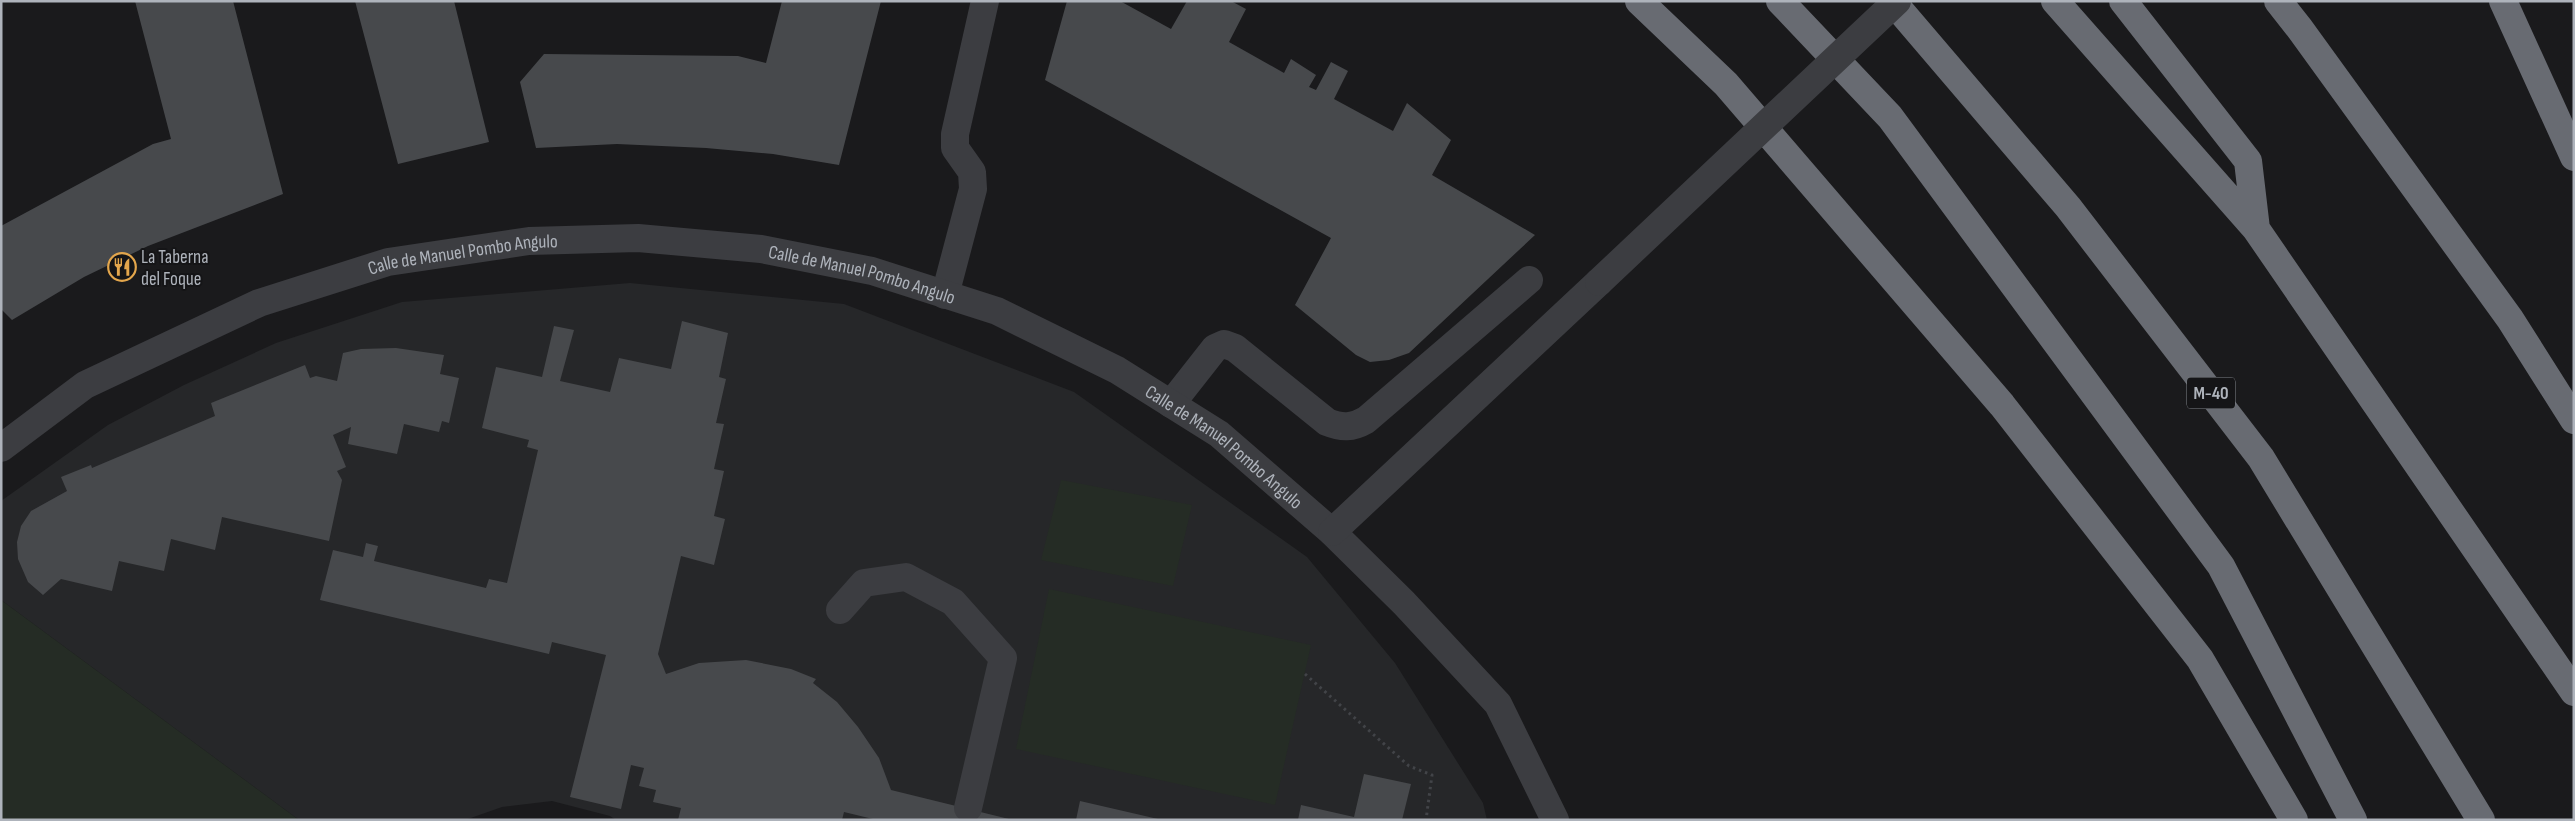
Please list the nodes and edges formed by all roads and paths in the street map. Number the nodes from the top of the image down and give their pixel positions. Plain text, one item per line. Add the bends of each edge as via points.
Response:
1 (985, 1) edge
2 (1639, 1) edge
3 (1780, 1) edge
4 (1892, 1) edge
5 (1897, 1) edge
6 (2055, 1) edge
7 (2123, 1) edge
8 (2278, 1) edge
9 (2503, 1) edge
10 (2574, 157) edge
11 (2256, 229) junction
12 (1529, 280) dead end
13 (945, 295) junction
14 (1171, 404) junction
15 (2574, 420) edge
16 (1, 448) edge
17 (1332, 532) junction
18 (840, 610) dead end
19 (1305, 674) dead end
20 (2574, 692) edge
21 (968, 808) dead end
22 (1426, 820) edge
23 (1555, 820) edge
24 (2294, 820) edge
25 (2353, 820) edge
26 (2481, 820) edge

1 - 13 street via 955,134 955,148 972,172 974,189
2 - 24 highway via 1726,84 2002,405 2200,659
3 - 25 highway via 1890,117 2221,566
4 - 26 highway, M-40 via 2068,208 2261,458
5 - 17 street, bridge
6 - 11 highway
7 - 11 highway via 2248,161
8 - 15 highway via 2510,319
9 - 10 highway
11 - 20 highway
12 - 14 street via 1356,426 1341,427 1327,422 1235,348 1224,344 1216,348
13 - 14 street, Calle de Manuel Pombo Angulo via 997,311 1117,370
13 - 16 street, Calle de Manuel Pombo Angulo via 872,271 761,249 638,238 528,240 388,262 259,303 85,385
14 - 17 street, Calle de Manuel Pombo Angulo via 1219,434
17 - 23 street, Calle de Manuel Pombo Angulo via 1404,602 1498,704
18 - 21 street via 864,583 906,577 953,602 1003,658
19 - 22 path via 1409,766 1432,775

